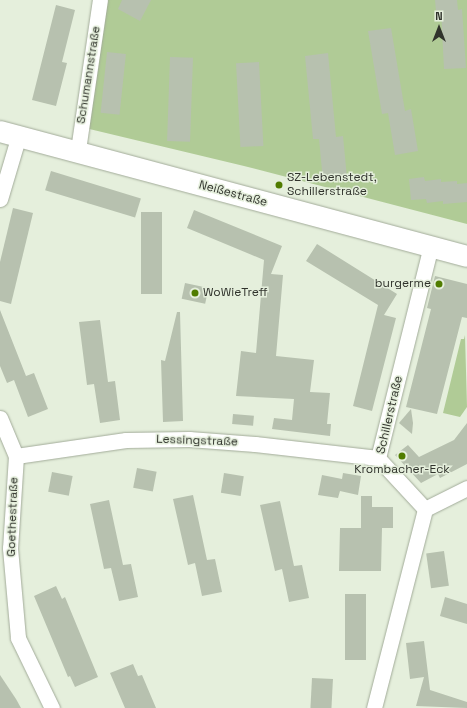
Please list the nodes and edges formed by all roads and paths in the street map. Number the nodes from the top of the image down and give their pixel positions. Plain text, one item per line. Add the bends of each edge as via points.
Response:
1 (100, 0) edge
2 (9, 133) edge
3 (78, 150) junction
4 (0, 199) edge
5 (431, 246) junction
6 (467, 256) edge
7 (0, 418) edge
8 (16, 456) junction
9 (378, 458) junction
10 (467, 488) edge
11 (425, 510) junction
12 (52, 708) edge
13 (374, 708) edge

1 - 3 street, Schumannstraße
2 - 3 street, Neißestraße
2 - 4 street
3 - 5 street, Neißestraße
5 - 6 street, Neißestraße
5 - 9 street, Schillerstraße
7 - 8 street, Goethestraße
8 - 9 street, Lessingstraße via 120,441 189,439
8 - 12 street, Goethestraße via 10,548 18,638
9 - 11 street, Schillerstraße
10 - 11 street
11 - 13 street

